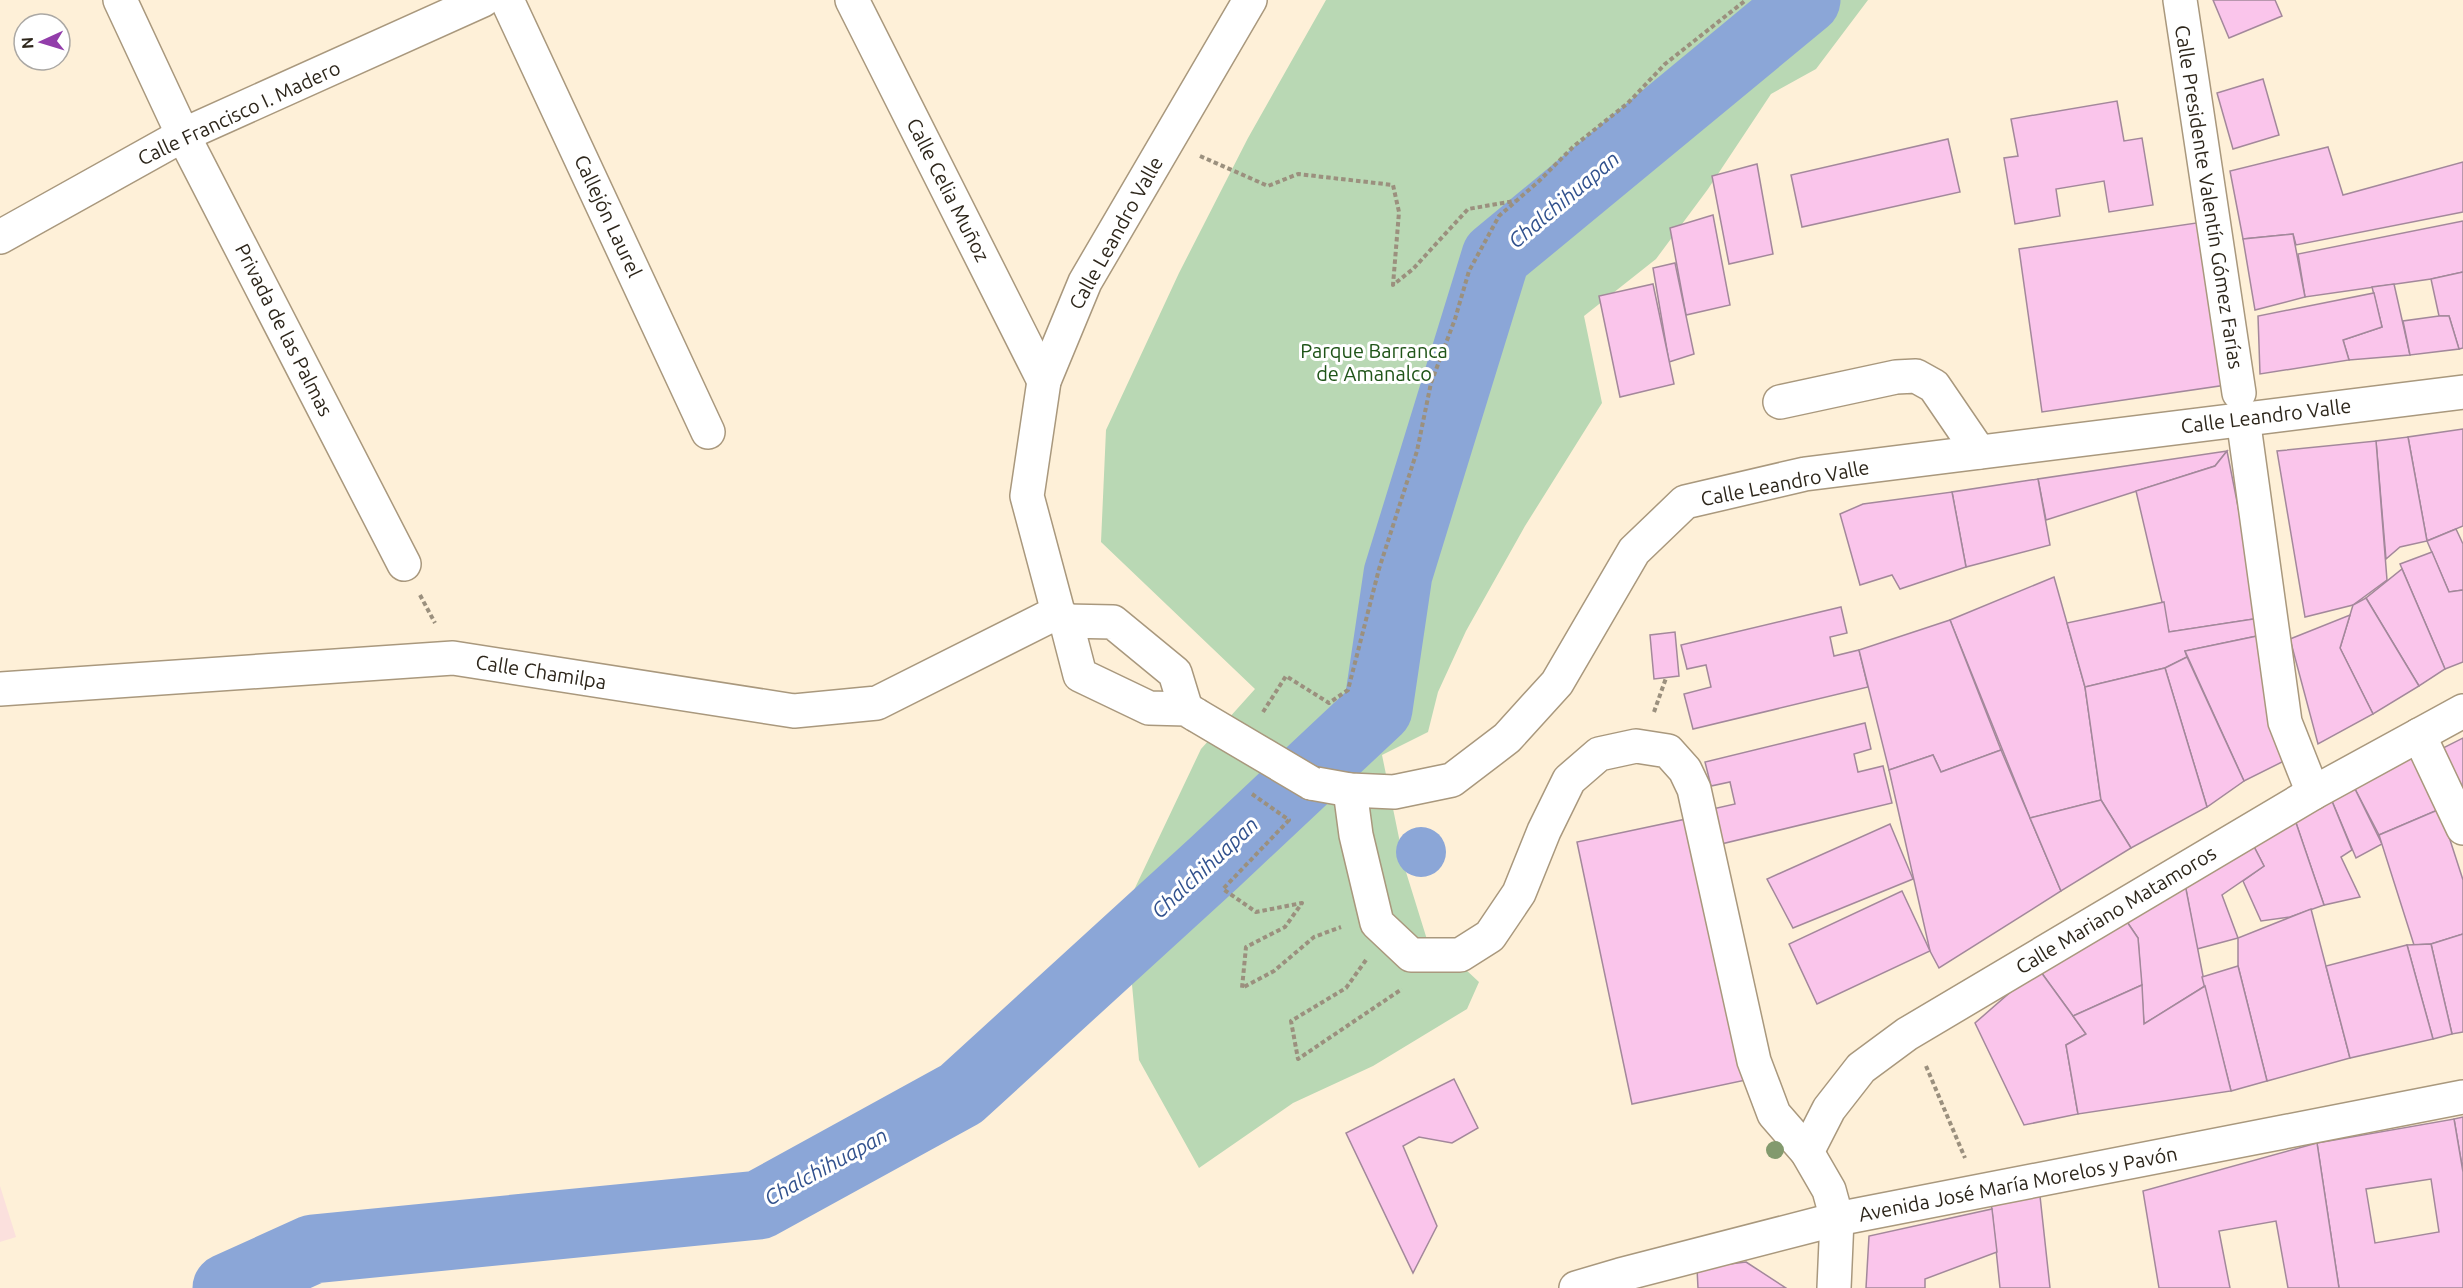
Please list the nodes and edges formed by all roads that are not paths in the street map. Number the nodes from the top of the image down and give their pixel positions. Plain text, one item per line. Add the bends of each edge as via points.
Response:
1 (120, 0) edge
2 (483, 0) edge
3 (507, 0) edge
4 (852, 0) edge
5 (1250, 0) edge
6 (2180, 0) edge
7 (183, 135) junction
8 (0, 237) edge
9 (1044, 381) junction
10 (2463, 392) edge
11 (1780, 402) dead end
12 (2241, 406) junction
13 (708, 432) dead end
14 (1979, 452) junction
15 (404, 564) road end
16 (1062, 617) junction
17 (0, 689) edge
18 (2463, 711) edge
19 (1191, 712) junction
20 (2419, 735) junction
21 (1350, 790) junction
22 (2313, 793) junction
23 (2463, 828) edge
24 (2463, 1097) edge
25 (1807, 1152) junction
26 (1837, 1220) junction
27 (1581, 1287) edge
28 (1834, 1288) edge

1 - 7 street, Privada de las Palmas
2 - 7 street, Calle Francisco I. Madero
3 - 13 street, Callejón Laurel
4 - 9 street, Calle Celia Muñoz
5 - 9 street, Calle Leandro Valle via 1085,282
6 - 12 street, Calle Presidente Valentín Gómez Farías
7 - 8 street, Calle Francisco I. Madero
7 - 15 street, Privada de las Palmas
9 - 16 street, Calle Leandro Valle via 1027,496
10 - 12 street, Calle Leandro Valle
11 - 14 street via 1916,376 1934,386
12 - 14 street, Calle Leandro Valle
12 - 22 street, Calle Presidente Valentín Gómez Farías via 2285,722
14 - 21 street, Calle Leandro Valle via 1804,474 1685,502 1634,551 1557,683 1507,738 1452,780 1394,792
16 - 17 street, Calle Chamilpa via 878,703 794,711 453,658
16 - 19 street via 1113,622 1175,673
16 - 19 street, Calle Leandro Valle via 1080,675 1149,708
18 - 20 street, Calle Mariano Matamoros
19 - 21 street, Calle Leandro Valle, bridge via 1311,783
20 - 22 street, Calle Mariano Matamoros
20 - 23 street
21 - 25 street via 1356,835 1377,923 1412,955 1460,955 1490,936 1519,892 1569,780 1599,754 1636,746 1668,751 1685,770 1694,789 1754,1061 1774,1114
22 - 25 street, Calle Mariano Matamoros via 1911,1032 1861,1068 1828,1109
24 - 26 street, Avenida José María Morelos y Pavón
25 - 26 street via 1828,1190
26 - 27 street, Avenida José María Morelos y Pavón
26 - 28 street

